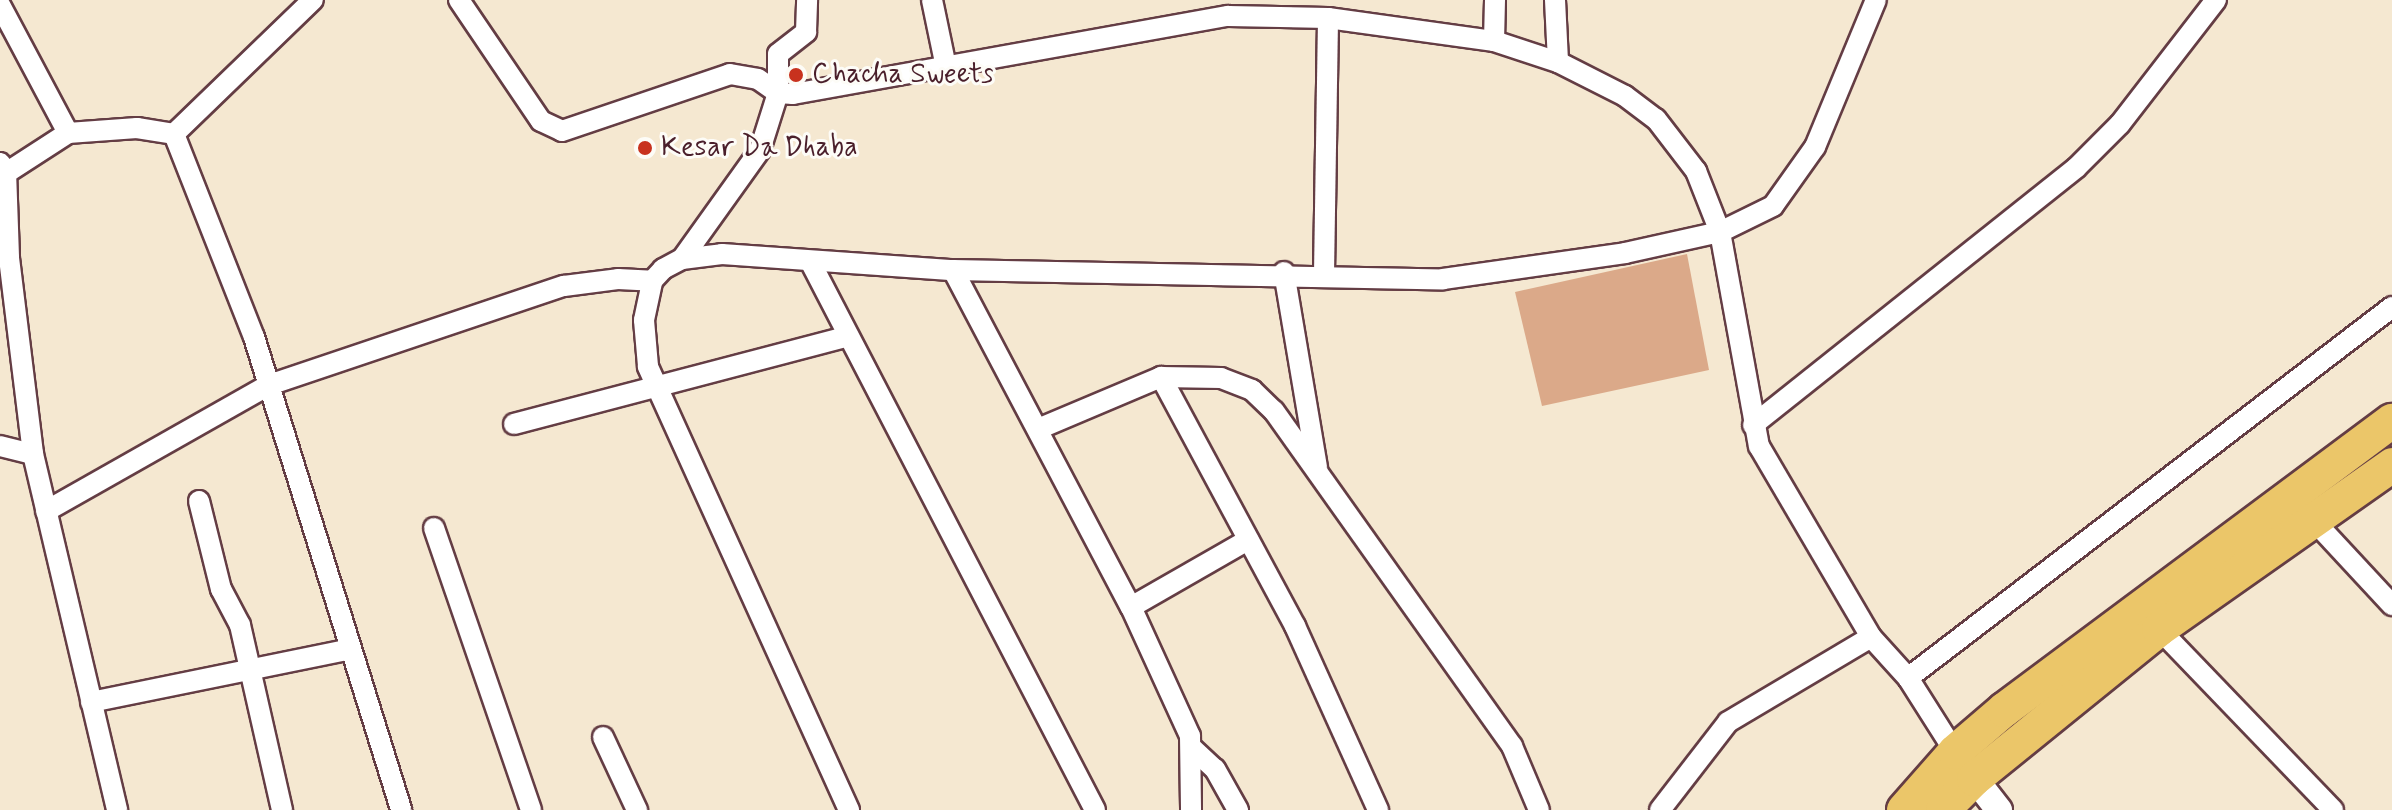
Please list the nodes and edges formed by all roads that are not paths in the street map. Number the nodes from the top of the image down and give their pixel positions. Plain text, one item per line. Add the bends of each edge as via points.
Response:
1 (313, 0) edge
2 (459, 0) edge
3 (807, 0) edge
4 (932, 0) edge
5 (1495, 0) edge
6 (1555, 0) edge
7 (1876, 0) edge
8 (2216, 0) edge
9 (0, 5) edge
10 (1227, 8) edge
11 (1328, 18) junction
12 (1494, 41) junction
13 (1558, 62) junction
14 (946, 67) junction
15 (778, 93) junction
16 (68, 133) junction
17 (174, 134) junction
18 (2, 171) edge
19 (1720, 232) junction
20 (682, 259) junction
21 (811, 263) junction
22 (953, 270) junction
23 (1284, 272) junction
24 (1324, 274) junction
25 (652, 281) junction
26 (2392, 307) edge
27 (846, 337) junction
28 (1161, 377) junction
29 (269, 385) junction
30 (656, 386) junction
31 (2392, 421) edge
32 (514, 424) dead end
33 (1753, 425) junction
34 (1038, 429) junction
35 (0, 446) edge
36 (33, 454) junction
37 (2392, 465) edge
38 (1319, 475) junction
39 (199, 501) dead end
40 (46, 511) junction
41 (2314, 521) junction
42 (434, 528) dead end
43 (1248, 540) junction
44 (2392, 605) edge
45 (1131, 607) junction
46 (2159, 629) junction
47 (1871, 637) junction
48 (351, 649) junction
49 (250, 668) junction
50 (1908, 678) junction
51 (91, 702) junction
52 (603, 737) dead end
53 (1191, 747) junction
54 (1965, 765) junction
55 (117, 810) edge
56 (282, 810) edge
57 (401, 810) edge
58 (531, 810) edge
59 (637, 810) edge
60 (849, 810) edge
61 (1095, 810) edge
62 (1191, 810) edge
63 (1238, 810) edge
64 (1378, 810) edge
65 (1539, 810) edge
66 (1660, 810) edge
67 (1904, 810) edge
68 (1943, 810) edge
69 (1999, 810) edge
70 (2333, 810) edge

1 - 17 street
2 - 15 street via 541,121 552,129 562,131 730,74 758,79
3 - 15 street via 806,32 778,54
4 - 14 street
5 - 12 street
6 - 13 street
7 - 19 street via 1815,147 1787,190 1755,218
8 - 33 street via 2120,124 2076,168
9 - 16 street
10 - 11 street
10 - 14 street
11 - 12 street
11 - 24 street
12 - 13 street
13 - 19 street via 1625,96 1656,119 1696,171
14 - 15 street
15 - 20 street via 760,150
16 - 17 street via 137,128
16 - 18 street
17 - 29 street
18 - 36 street
19 - 24 street via 1485,276
19 - 33 street
20 - 21 street via 722,254
20 - 25 street
21 - 22 street
21 - 27 street
22 - 23 street
22 - 34 street
23 - 24 street
23 - 38 street
25 - 29 street via 564,286
25 - 30 street via 643,340
26 - 50 street
27 - 30 street
27 - 61 street
28 - 34 street
28 - 38 street via 1221,378 1252,390 1274,411
28 - 43 street
29 - 40 street
29 - 48 street
30 - 32 street
30 - 60 street
31 - 54 highway
33 - 47 street via 1767,465
34 - 45 street
35 - 36 street
36 - 40 street
37 - 41 highway
38 - 65 street via 1512,746
39 - 49 street via 221,589 240,625
40 - 51 street
41 - 44 street
41 - 46 highway
42 - 58 street
43 - 45 street
43 - 64 street via 1295,626
45 - 53 street
46 - 54 highway
46 - 70 street
47 - 50 street
47 - 66 street via 1728,722
48 - 49 street
48 - 57 street
49 - 51 street
49 - 56 street
50 - 54 street
51 - 55 street
52 - 59 street
53 - 62 street
53 - 63 street via 1215,769
54 - 67 highway
54 - 68 highway
54 - 69 street

